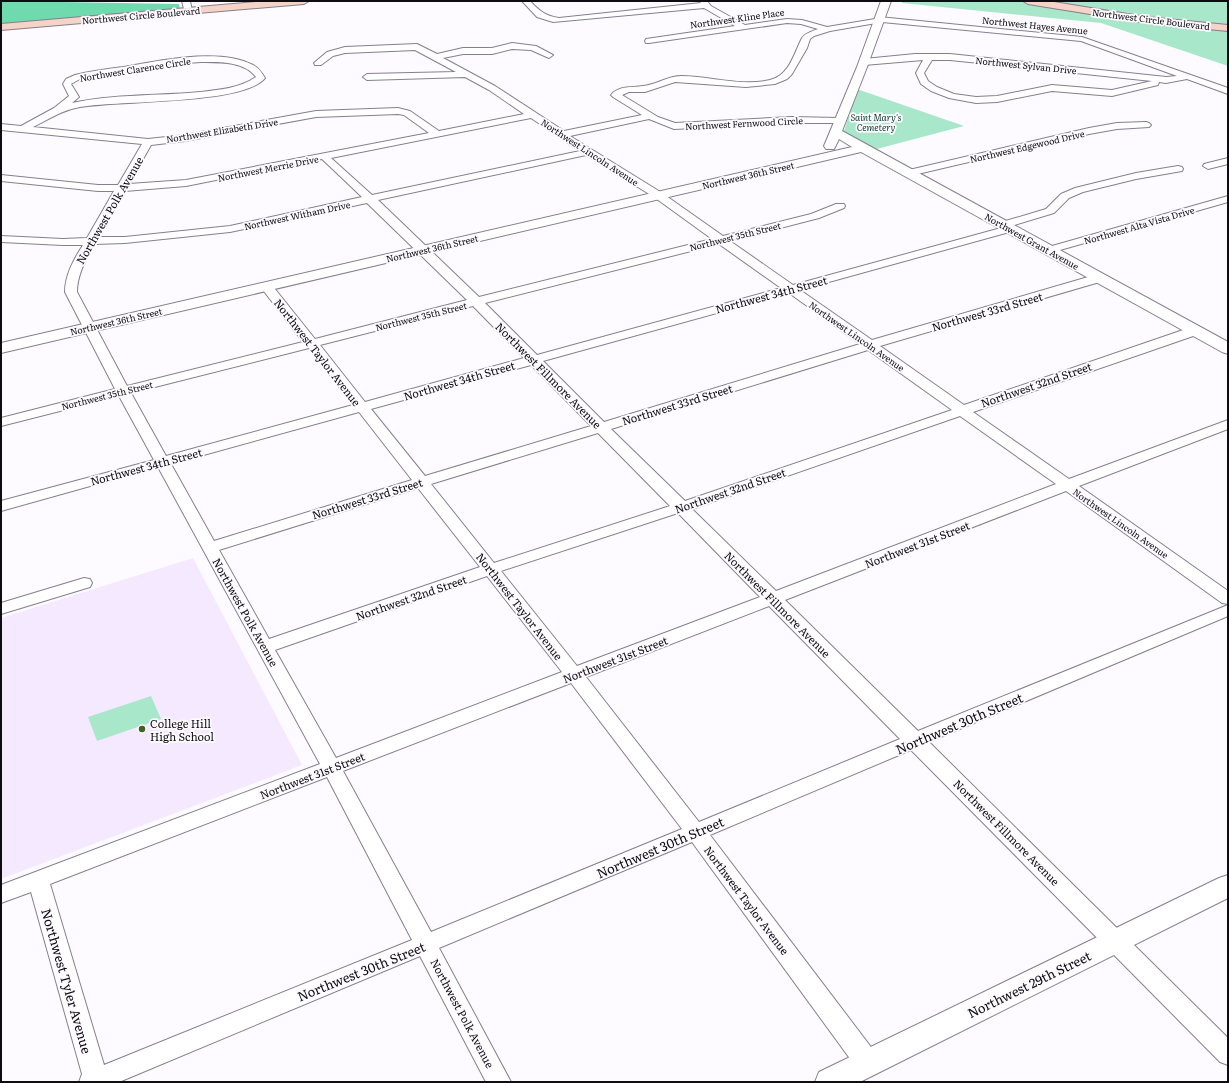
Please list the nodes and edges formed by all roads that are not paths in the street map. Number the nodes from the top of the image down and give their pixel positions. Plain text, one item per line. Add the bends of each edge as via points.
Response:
1 (303, 1) edge
2 (526, 1) edge
3 (886, 1) edge
4 (1028, 1) edge
5 (704, 3) edge
6 (187, 6) edge
7 (628, 6) dead end
8 (637, 13) junction
9 (879, 20) junction
10 (1, 27) edge
11 (743, 27) junction
12 (1228, 28) edge
13 (826, 29) junction
14 (649, 41) dead end
15 (550, 55) dead end
16 (436, 57) junction
17 (928, 57) junction
18 (864, 62) junction
19 (318, 63) dead end
20 (467, 74) junction
21 (1187, 76) junction
22 (367, 77) dead end
23 (1166, 80) junction
24 (1228, 91) edge
25 (73, 98) junction
26 (94, 102) junction
27 (57, 110) junction
28 (533, 115) junction
29 (650, 116) junction
30 (1146, 125) dead end
31 (1, 127) edge
32 (837, 127) junction
33 (23, 129) junction
34 (436, 134) junction
35 (562, 135) junction
36 (148, 142) junction
37 (863, 148) junction
38 (588, 152) junction
39 (325, 157) junction
40 (825, 157) junction
41 (1228, 161) edge
42 (1208, 166) dead end
43 (1178, 169) dead end
44 (908, 173) junction
45 (1, 178) edge
46 (120, 188) junction
47 (658, 195) junction
48 (369, 199) junction
49 (1228, 199) edge
50 (840, 206) dead end
51 (1006, 227) junction
52 (1, 239) edge
53 (721, 240) junction
54 (89, 242) junction
55 (424, 250) junction
56 (1049, 250) junction
57 (1099, 278) junction
58 (267, 286) junction
59 (790, 288) junction
60 (475, 302) junction
61 (89, 328) junction
62 (1194, 331) junction
63 (312, 343) junction
64 (870, 345) junction
65 (1, 348) edge
66 (1228, 349) edge
67 (533, 360) junction
68 (123, 391) junction
69 (362, 407) junction
70 (961, 410) junction
71 (1, 422) edge
72 (1228, 424) edge
73 (601, 427) junction
74 (163, 462) junction
75 (421, 482) junction
76 (1068, 486) junction
77 (1, 506) edge
78 (682, 506) junction
79 (210, 546) junction
80 (491, 569) junction
81 (84, 583) dead end
82 (773, 599) junction
83 (1228, 599) edge
84 (1, 609) edge
85 (1228, 610) edge
86 (265, 647) junction
87 (574, 675) junction
88 (916, 741) junction
89 (331, 767) junction
90 (696, 832) junction
91 (38, 879) junction
92 (1228, 886) edge
93 (1, 894) edge
94 (1116, 941) junction
95 (426, 944) junction
96 (1228, 1054) edge
97 (868, 1063) junction
98 (95, 1081) edge
99 (500, 1082) edge
100 (830, 1082) edge

1 - 6 main road, Northwest Circle Boulevard
2 - 8 street via 540,16 552,20
3 - 9 street
4 - 12 main road, Northwest Circle Boulevard via 1146,20
5 - 8 street
5 - 11 street
6 - 10 main road, Northwest Circle Boulevard
7 - 8 street
9 - 13 street, Northwest Fernwood Circle
9 - 18 street
9 - 21 street, Northwest Hayes Avenue via 1082,39
11 - 13 street, Northwest Kline Place via 796,21
11 - 14 street, Northwest Kline Place
13 - 29 street, Northwest Fernwood Circle via 807,36 790,72 782,79 767,83 672,79 648,88 616,94
15 - 16 street via 533,48 512,46 492,51 463,51
16 - 19 street, Northwest Lincoln Avenue via 416,47 345,50 330,54
16 - 20 street, Northwest Lincoln Avenue
17 - 18 street, Northwest Sylvan Drive
17 - 23 street, Northwest Sylvan Drive via 972,59
17 - 23 street via 920,73 924,82 943,93 976,100 997,99 1052,88 1112,93
18 - 32 street
20 - 22 street
20 - 28 street, Northwest Lincoln Avenue
21 - 23 street, Northwest Sylvan Drive
21 - 24 street, Northwest Hayes Avenue
25 - 26 street, Northwest Clarence Circle
25 - 26 street, Northwest Clarence Circle via 67,84 74,78 172,61 206,59 232,62 251,68 261,78 258,82 245,87 205,94
25 - 27 street, Northwest Clarence Circle
26 - 27 street, Northwest Clarence Circle
27 - 33 street, Northwest Clarence Circle
28 - 34 street, Northwest Merrie Drive
28 - 35 street, Northwest Lincoln Avenue
29 - 32 street, Northwest Fernwood Circle via 662,123 680,127 726,122 791,120
29 - 35 street
30 - 44 street, Northwest Edgewood Drive via 1089,131
31 - 33 street, Northwest Elizabeth Drive
32 - 37 street, Northwest Grant Avenue
32 - 40 street
33 - 36 street, Northwest Elizabeth Drive
34 - 36 street, Northwest Elizabeth Drive via 407,113 398,111 316,114 185,138
34 - 39 street, Northwest Merrie Drive
35 - 38 street, Northwest Lincoln Avenue
36 - 46 street, Northwest Polk Avenue
37 - 40 street, Northwest 36th Street
37 - 44 street, Northwest Grant Avenue
38 - 47 street, Northwest Lincoln Avenue
38 - 48 street, Northwest Witham Drive
39 - 46 street, Northwest Merrie Drive via 186,183
39 - 48 street, Northwest Fillmore Avenue
40 - 47 street, Northwest 36th Street
41 - 42 street
43 - 51 street, Northwest 34th Street via 1079,190 1065,196 1050,211
44 - 51 street, Northwest Grant Avenue
45 - 46 street, Northwest Merrie Drive via 84,187
46 - 54 street, Northwest Polk Avenue
47 - 53 street, Northwest Lincoln Avenue
47 - 55 street, Northwest 36th Street
48 - 54 street, Northwest Witham Drive via 230,229 157,238
48 - 55 street, Northwest Fillmore Avenue
49 - 56 street, Northwest Alta Vista Drive
50 - 53 street, Northwest 35th Street via 815,216
51 - 56 street, Northwest Grant Avenue
51 - 59 street, Northwest 34th Street
52 - 54 street, Northwest Witham Drive
53 - 59 street, Northwest Lincoln Avenue
53 - 60 street, Northwest 35th Street
54 - 61 street, Northwest Polk Avenue via 78,261 71,292
55 - 58 street, Northwest 36th Street
55 - 60 street, Northwest Fillmore Avenue
56 - 57 street, Northwest Grant Avenue
57 - 62 street, Northwest Grant Avenue
57 - 64 street, Northwest 33rd Street
58 - 61 street, Northwest 36th Street
58 - 63 street, Northwest Taylor Avenue
59 - 64 street, Northwest Lincoln Avenue
59 - 67 street, Northwest 34th Street
60 - 63 street, Northwest 35th Street
60 - 67 street, Northwest Fillmore Avenue
61 - 65 street, Northwest 36th Street
61 - 68 street, Northwest Polk Avenue
62 - 66 street, Northwest Grant Avenue
62 - 70 street, Northwest 32nd Street
63 - 68 street, Northwest 35th Street
63 - 69 street, Northwest Taylor Avenue
64 - 70 street, Northwest Lincoln Avenue
64 - 73 street, Northwest 33rd Street
67 - 69 street, Northwest 34th Street
67 - 73 street, Northwest Fillmore Avenue
68 - 71 street, Northwest 35th Street
68 - 74 street, Northwest Polk Avenue
69 - 74 street, Northwest 34th Street
69 - 75 street, Northwest Taylor Avenue
70 - 76 street, Northwest Lincoln Avenue
70 - 78 street, Northwest 32nd Street
72 - 76 street, Northwest 31st Street
73 - 75 street, Northwest 33rd Street
73 - 78 street, Northwest Fillmore Avenue
74 - 77 street, Northwest 34th Street
74 - 79 street, Northwest Polk Avenue
75 - 79 street, Northwest 33rd Street
75 - 80 street, Northwest Taylor Avenue
76 - 82 street, Northwest 31st Street
76 - 83 street, Northwest Lincoln Avenue
78 - 80 street, Northwest 32nd Street
78 - 82 street, Northwest Fillmore Avenue
79 - 86 street, Northwest Polk Avenue
80 - 86 street, Northwest 32nd Street
80 - 87 street, Northwest Taylor Avenue
81 - 84 street
82 - 87 street, Northwest 31st Street
82 - 88 street, Northwest Fillmore Avenue
85 - 88 street, Northwest 30th Street
86 - 89 street, Northwest Polk Avenue
87 - 89 street, Northwest 31st Street
87 - 90 street, Northwest Taylor Avenue
88 - 90 street, Northwest 30th Street
88 - 94 street, Northwest Fillmore Avenue
89 - 91 street, Northwest 31st Street
89 - 95 street, Northwest Polk Avenue
90 - 95 street, Northwest 30th Street
90 - 97 street, Northwest Taylor Avenue
91 - 93 street, Northwest 31st Street
91 - 98 street, Northwest Tyler Avenue
92 - 94 street, Northwest 29th Street
94 - 96 street, Northwest Fillmore Avenue
94 - 97 street, Northwest 29th Street
95 - 98 street, Northwest 30th Street
95 - 99 street, Northwest Polk Avenue
97 - 100 street, Northwest 29th Street

